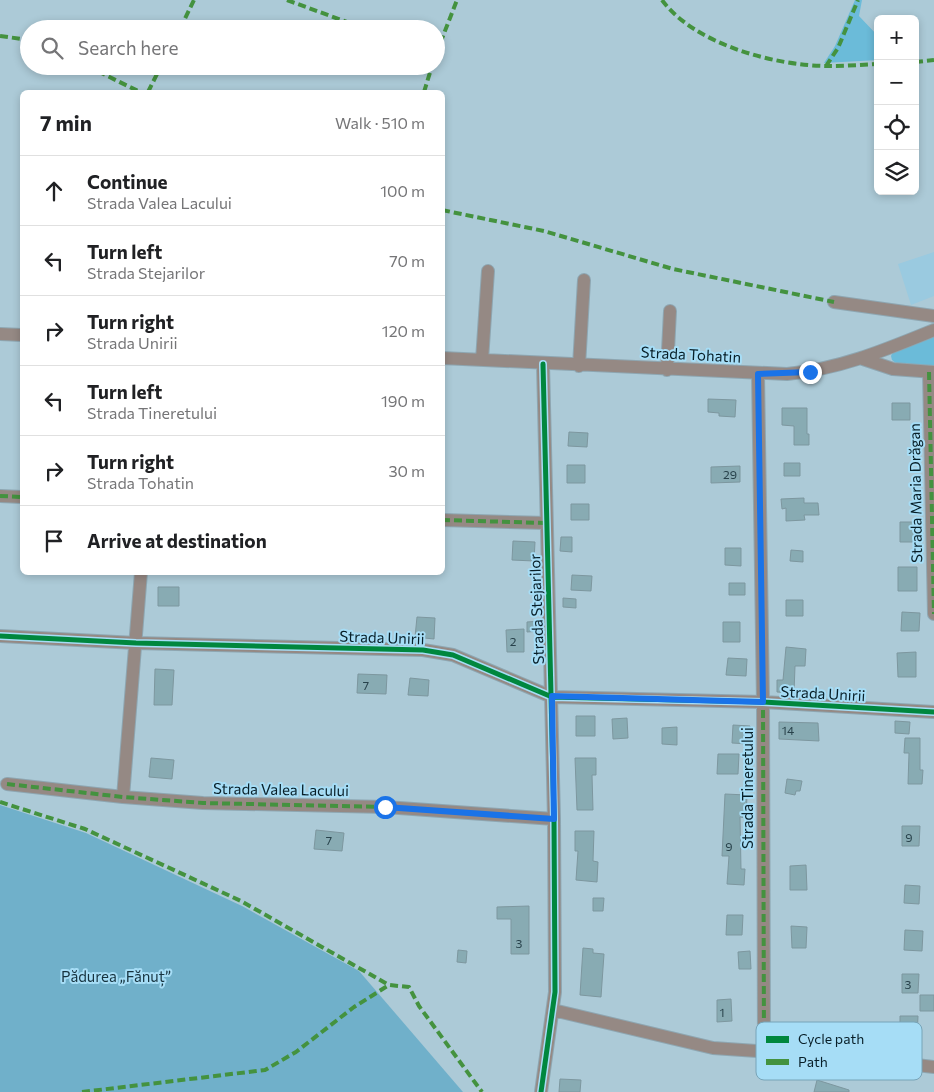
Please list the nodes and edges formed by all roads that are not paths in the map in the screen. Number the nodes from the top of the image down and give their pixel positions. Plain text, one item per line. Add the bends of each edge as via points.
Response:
1 (488, 271) dead end
2 (584, 280) dead end
3 (834, 302) dead end
4 (670, 311) dead end
5 (934, 316) edge
6 (934, 330) edge
7 (0, 334) edge
8 (20, 335) edge
9 (445, 358) edge
10 (863, 359) junction
11 (482, 360) junction
12 (543, 364) junction
13 (579, 366) junction
14 (667, 370) junction
15 (931, 372) edge
16 (758, 374) junction
17 (0, 496) edge
18 (20, 497) edge
19 (445, 520) edge
20 (546, 523) junction
21 (141, 575) edge
22 (934, 614) edge
23 (0, 636) edge
24 (136, 643) junction
25 (552, 696) junction
26 (763, 702) junction
27 (934, 712) edge
28 (7, 784) dead end
29 (123, 797) junction
30 (554, 819) junction
31 (552, 1010) junction
32 (764, 1022) edge
33 (756, 1051) edge
34 (541, 1092) edge

1 - 11 street
2 - 13 street
3 - 5 street
4 - 14 street
6 - 10 street, Strada Tohatin
7 - 8 street
9 - 11 street, Strada Tohatin
10 - 15 street via 892,369
10 - 16 street, Strada Tohatin via 810,372
11 - 12 street, Strada Tohatin
12 - 13 street, Strada Tohatin
12 - 20 street, Strada Stejarilor
13 - 14 street, Strada Tohatin
14 - 16 street, Strada Tohatin
15 - 22 street, Strada Maria Drăgan
16 - 26 street, Strada Tineretului
17 - 18 street
19 - 20 street
20 - 25 street, Strada Stejarilor
21 - 24 street
23 - 24 street, Strada Unirii
24 - 25 street, Strada Unirii via 423,650 453,655
24 - 29 street
25 - 26 street, Strada Unirii
25 - 30 street, Strada Stejarilor
26 - 27 street, Strada Unirii
26 - 32 street, Strada Tineretului
28 - 29 street, Strada Valea Lacului
29 - 30 street, Strada Valea Lacului via 203,803 385,807
30 - 31 street, Strada Stejarilor via 555,992
31 - 33 street via 713,1048
31 - 34 street, Strada Stejarilor

